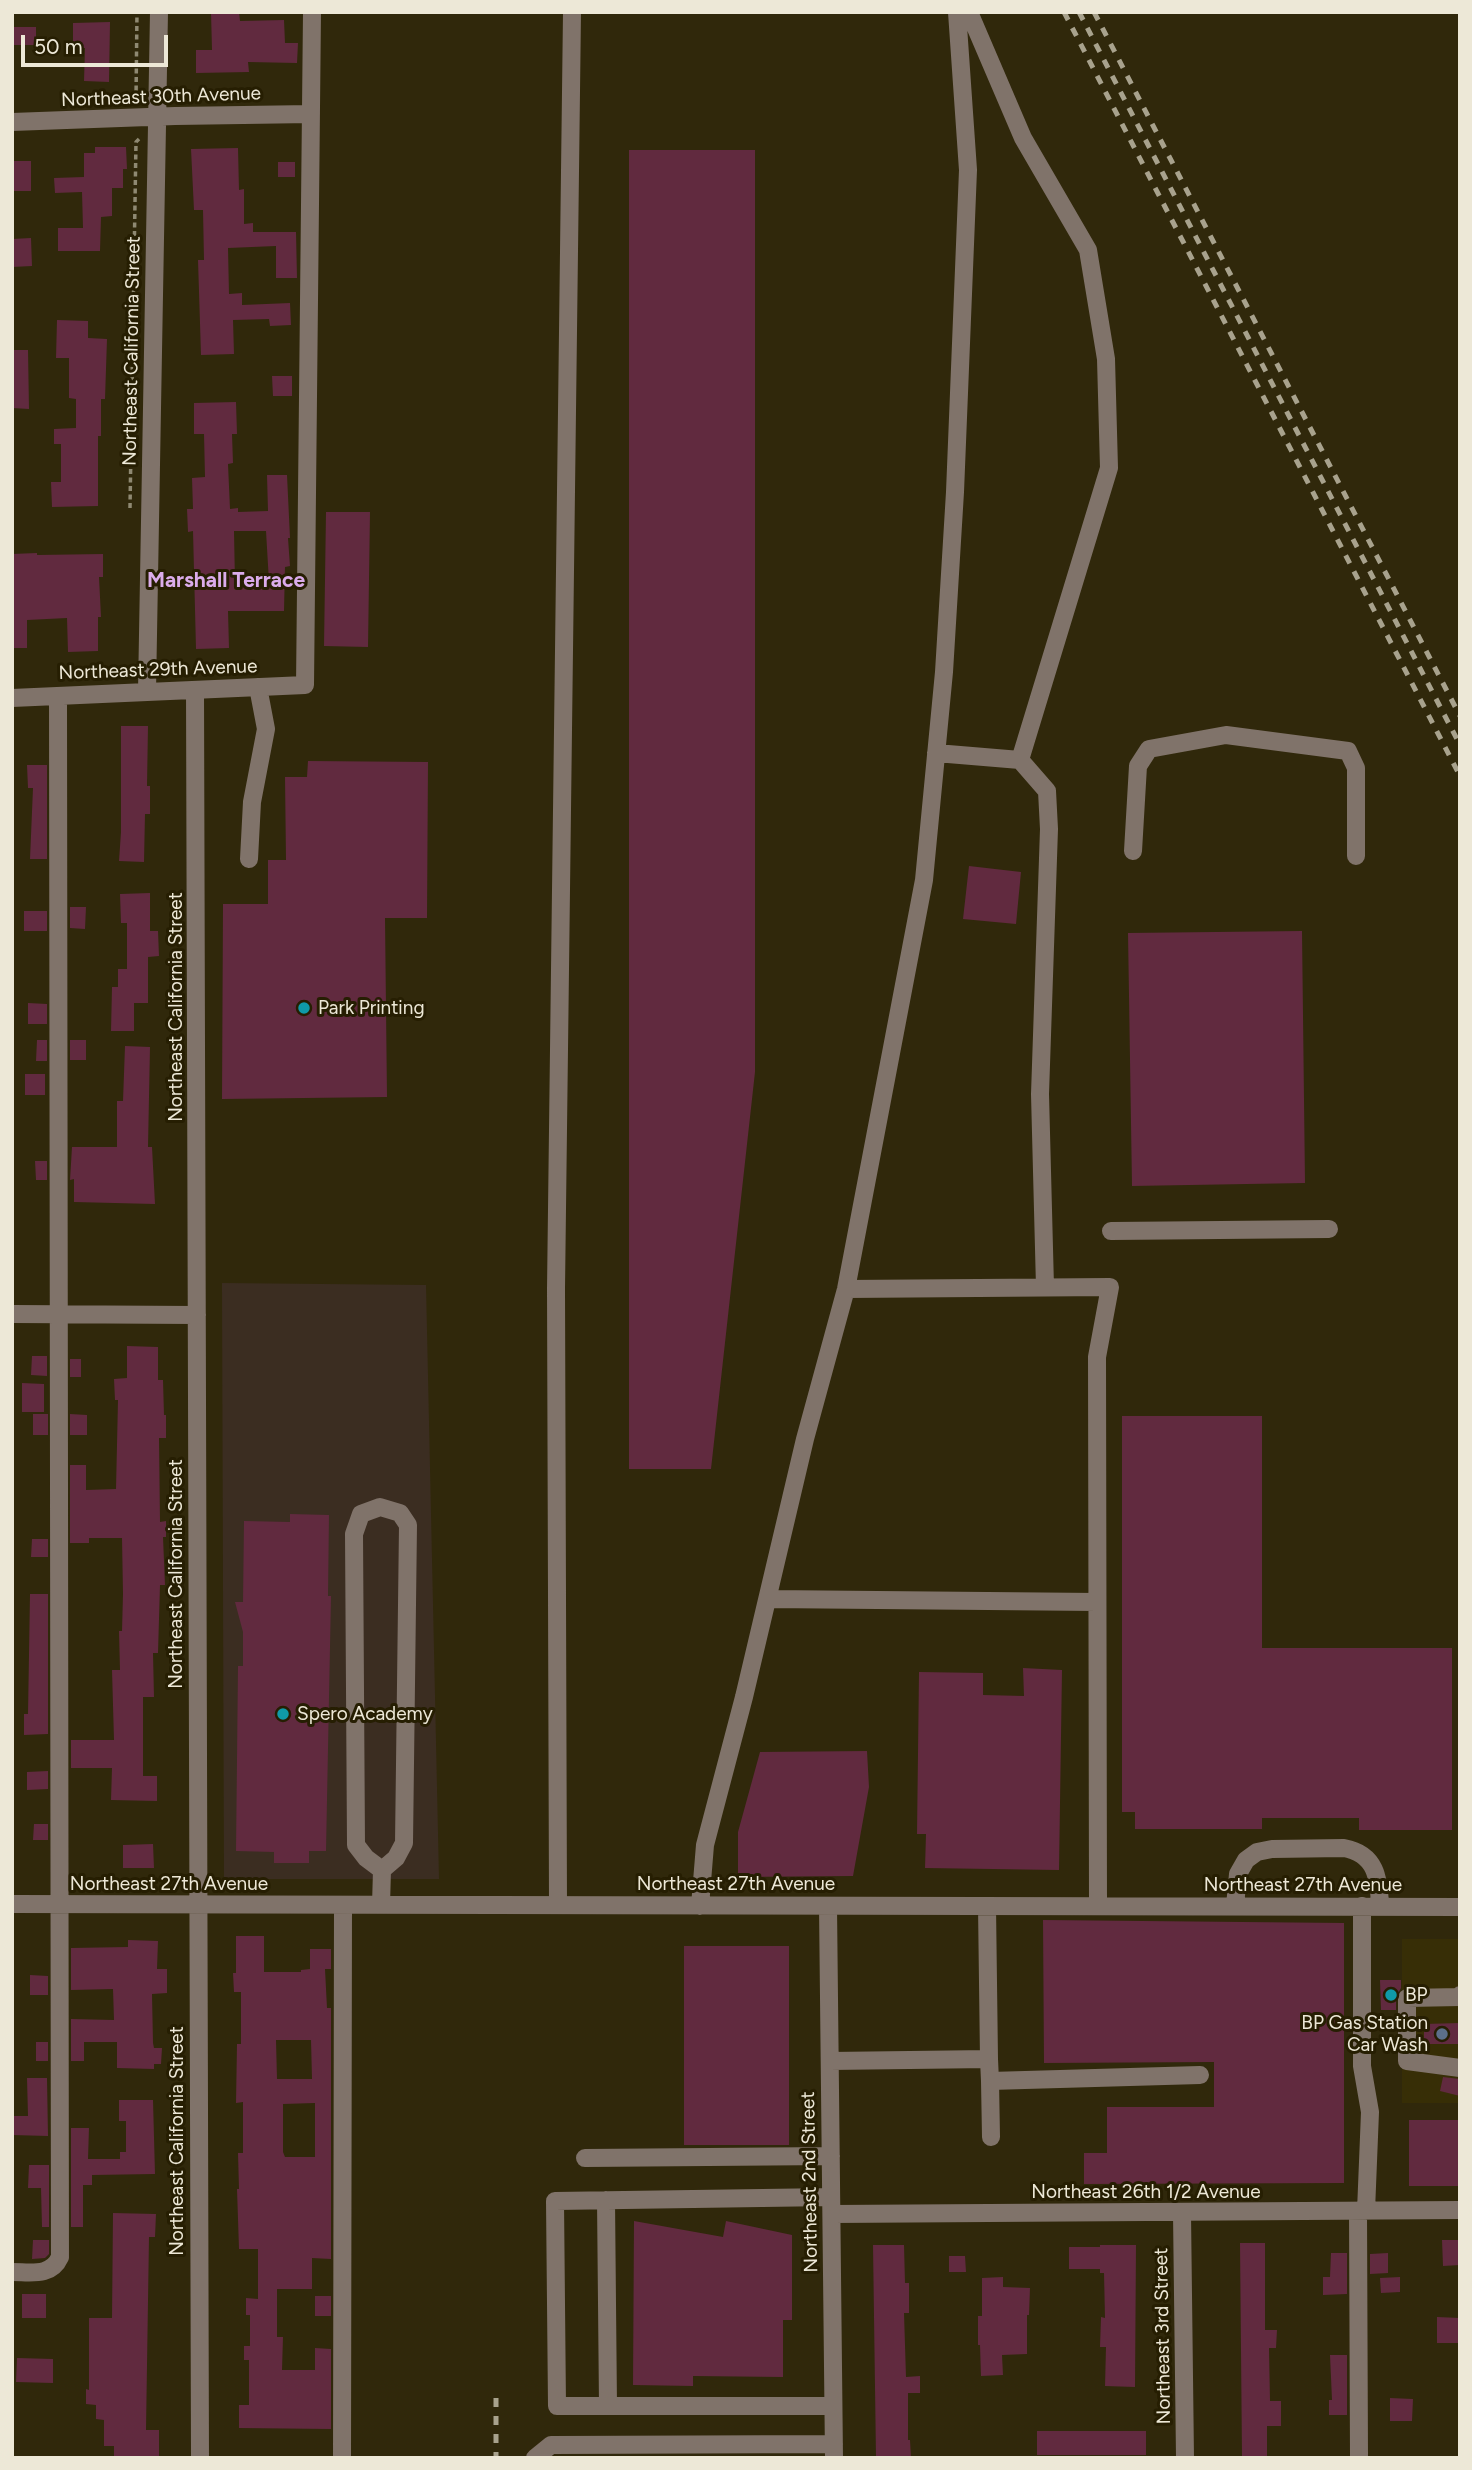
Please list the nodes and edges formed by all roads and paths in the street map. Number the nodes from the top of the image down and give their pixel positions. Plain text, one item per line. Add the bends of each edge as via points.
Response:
1 (137, 12) edge
2 (159, 12) edge
3 (313, 12) edge
4 (572, 12) edge
5 (957, 12) edge
6 (969, 12) edge
7 (140, 103) dead end
8 (311, 114) junction
9 (158, 116) junction
10 (12, 122) edge
11 (139, 138) dead end
12 (130, 511) dead end
13 (258, 687) junction
14 (195, 690) junction
15 (147, 691) junction
16 (58, 695) junction
17 (12, 698) edge
18 (936, 753) junction
19 (1020, 760) junction
20 (1133, 851) dead end
21 (1356, 856) dead end
22 (249, 859) dead end
23 (1329, 1229) dead end
24 (1111, 1231) dead end
25 (1045, 1287) junction
26 (846, 1289) junction
27 (12, 1314) edge
28 (58, 1315) junction
29 (197, 1315) junction
30 (768, 1599) junction
31 (1097, 1602) junction
32 (382, 1870) junction
33 (12, 1904) edge
34 (58, 1905) junction
35 (343, 1905) junction
36 (381, 1905) junction
37 (558, 1905) junction
38 (197, 1906) junction
39 (701, 1906) junction
40 (828, 1906) junction
41 (986, 1906) junction
42 (1098, 1906) junction
43 (1235, 1906) junction
44 (1371, 1906) junction
45 (1460, 1906) edge
46 (1460, 1995) edge
47 (989, 2059) junction
48 (830, 2061) junction
49 (1460, 2067) edge
50 (1200, 2075) dead end
51 (990, 2081) junction
52 (991, 2137) dead end
53 (831, 2156) junction
54 (585, 2158) dead end
55 (606, 2200) junction
56 (832, 2206) junction
57 (1460, 2210) edge
58 (1362, 2211) junction
59 (1182, 2213) junction
60 (12, 2272) edge
61 (608, 2406) junction
62 (833, 2406) junction
63 (834, 2451) edge
64 (200, 2458) edge
65 (342, 2458) edge
66 (534, 2458) edge
67 (1185, 2458) edge
68 (1359, 2458) edge

1 - 7 path via 135,97
2 - 9 street, Northeast California Street
3 - 8 street
4 - 37 street via 556,1288
5 - 18 street via 968,170 955,492
6 - 19 street via 1023,138 1088,250 1106,359 1109,468
8 - 9 street, Northeast 30th Avenue
8 - 13 street, Northeast 29th Avenue via 305,685
9 - 10 street, Northeast 30th Avenue
9 - 15 street, Northeast California Street
11 - 12 path
13 - 14 street, Northeast 29th Avenue
13 - 22 street via 266,729 252,802
14 - 15 street, Northeast 29th Avenue
14 - 29 street, Northeast California Street
15 - 16 street, Northeast 29th Avenue
16 - 17 street, Northeast 29th Avenue
16 - 28 street
18 - 19 street
18 - 26 street via 924,880
19 - 25 street via 1047,791 1049,829 1040,1094
20 - 21 street via 1138,766 1149,749 1226,735 1348,751 1356,768
23 - 24 street
25 - 26 street
25 - 31 street via 1110,1287 1097,1357
26 - 30 street
27 - 28 street
28 - 29 street
28 - 34 street
29 - 38 street, Northeast California Street
30 - 31 street
30 - 39 street via 705,1845
31 - 42 street
32 - 32 street via 404,1843 408,1525 400,1513 380,1507 361,1514 355,1534 354,1676 356,1845
32 - 36 street
33 - 34 street, Northeast 27th Avenue
34 - 38 street, Northeast 27th Avenue
34 - 60 street via 60,2257 47,2272
35 - 36 street, Northeast 27th Avenue
35 - 38 street, Northeast 27th Avenue
35 - 65 street
36 - 37 street, Northeast 27th Avenue
37 - 39 street, Northeast 27th Avenue
38 - 64 street, Northeast California Street
39 - 40 street, Northeast 27th Avenue
40 - 41 street, Northeast 27th Avenue
40 - 48 street, Northeast 2nd Street
41 - 42 street, Northeast 27th Avenue
41 - 47 street
42 - 43 street, Northeast 27th Avenue
43 - 44 street, Northeast 27th Avenue
43 - 44 street via 1238,1874 1257,1852 1344,1848 1354,1850 1376,1871
44 - 45 street, Northeast 27th Avenue
44 - 58 street via 1362,2066 1370,2112
46 - 49 street via 1407,1997 1407,2062
47 - 48 street
47 - 51 street
48 - 53 street, Northeast 2nd Street
50 - 51 street
51 - 52 street
53 - 54 street
53 - 56 street, Northeast 2nd Street
55 - 56 street, Northeast 26th 1/2 Avenue
55 - 61 street
55 - 61 street, Northeast 26th 1/2 Avenue via 555,2201 556,2393 557,2406
56 - 59 street, Northeast 26th 1/2 Avenue
56 - 62 street, Northeast 2nd Street
57 - 58 street, Northeast 26th 1/2 Avenue
58 - 59 street, Northeast 26th 1/2 Avenue
58 - 68 street
59 - 67 street, Northeast 3rd Street
61 - 62 street
62 - 63 street, Northeast 2nd Street
63 - 66 street via 551,2445

